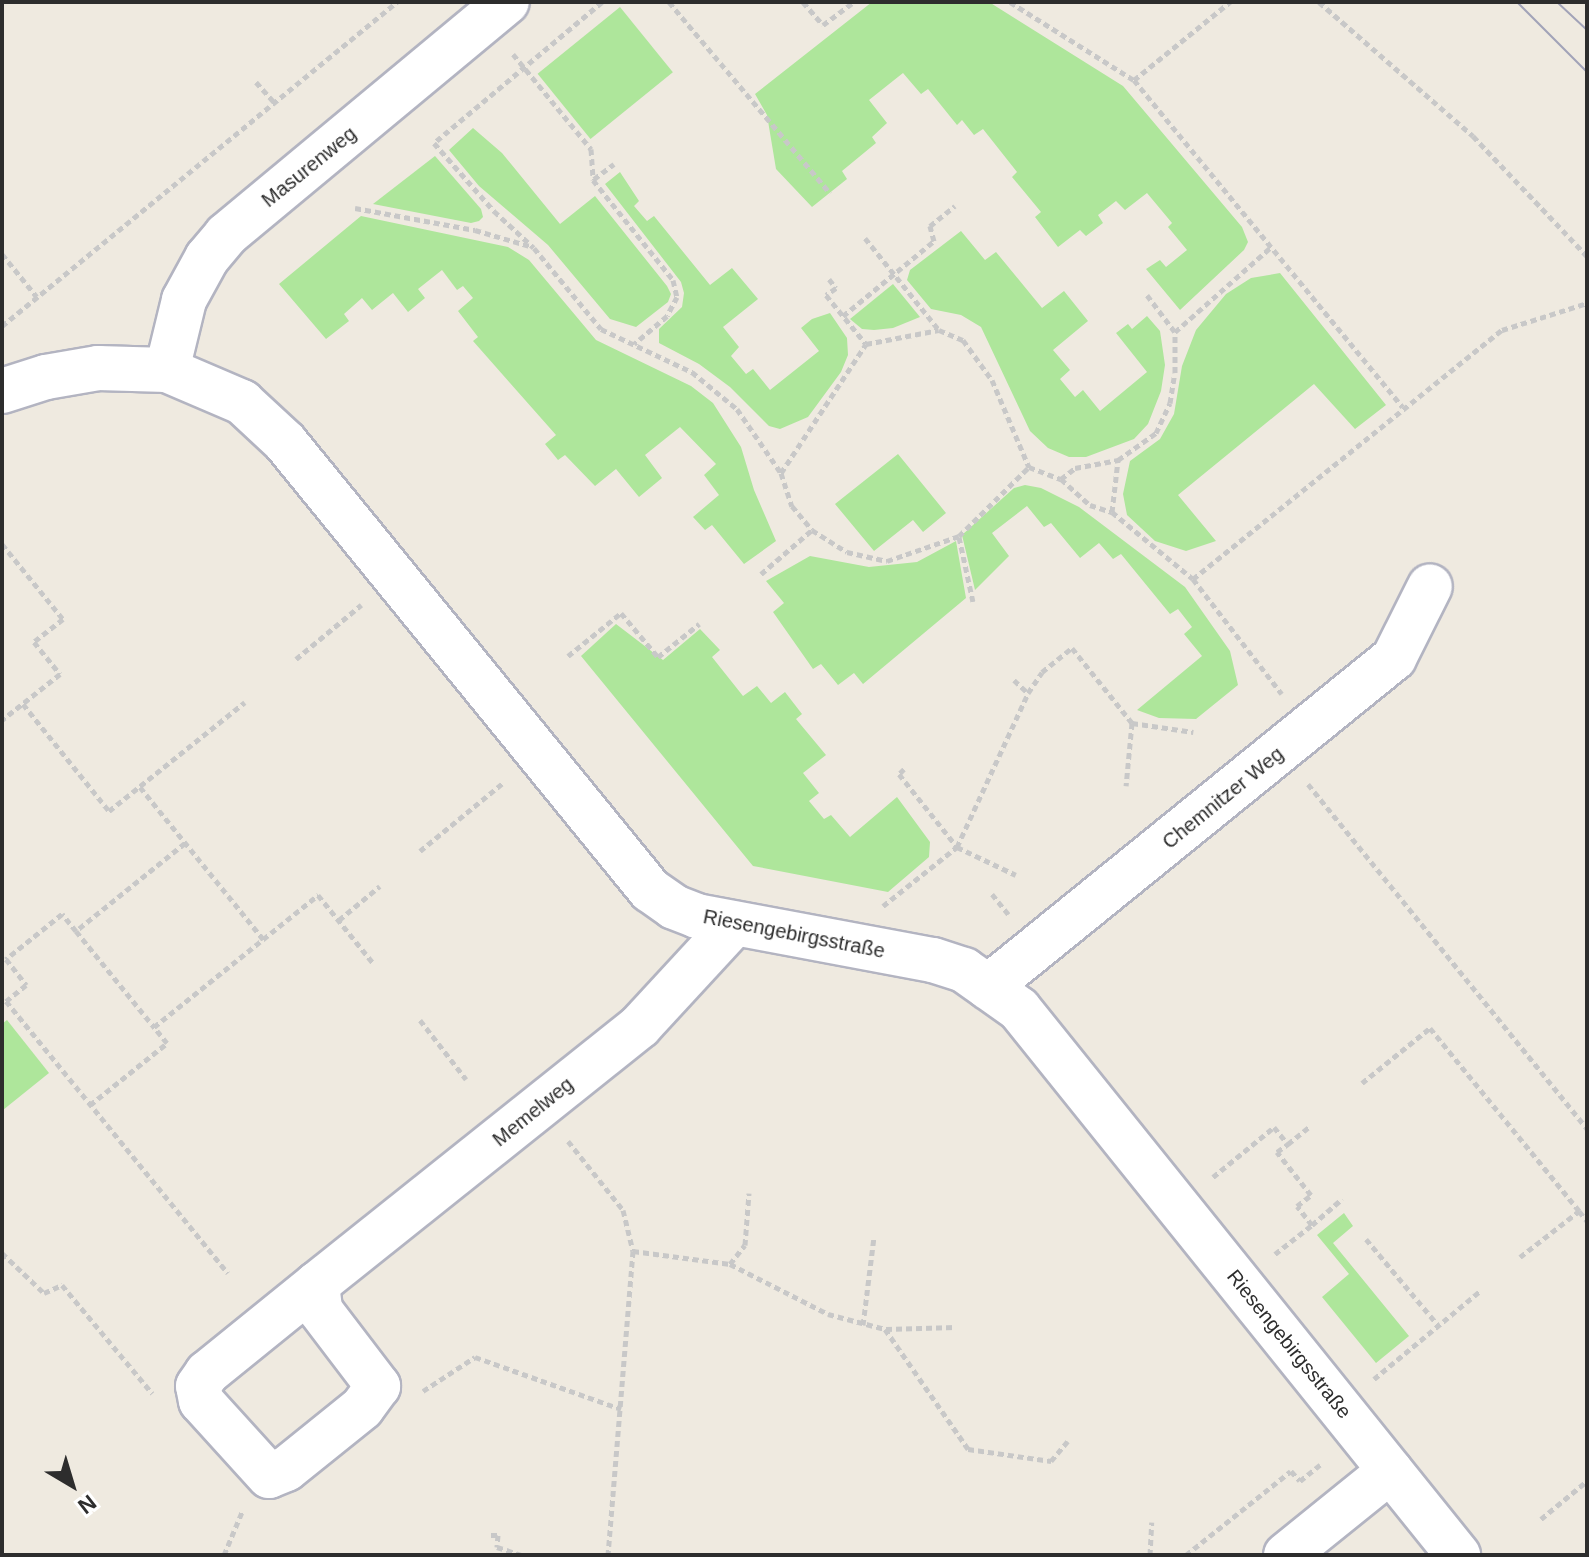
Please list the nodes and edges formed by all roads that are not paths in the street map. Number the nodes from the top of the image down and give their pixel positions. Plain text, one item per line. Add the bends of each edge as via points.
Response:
1 (496, 11) edge
2 (167, 370) junction
3 (2, 391) edge
4 (1430, 586) dead end
5 (734, 924) junction
6 (988, 987) junction
7 (317, 1284) junction
8 (1390, 1471) junction
9 (1286, 1555) edge
10 (1458, 1555) edge

1 - 2 street, Masurenweg via 226,235 184,300
2 - 3 street, Riesengebirgsstraße via 98,368
2 - 5 street, Riesengebirgsstraße via 242,402 285,442 650,890 674,907
4 - 6 street, Chemnitzer Weg via 1394,658
5 - 6 street, Riesengebirgsstraße via 933,960 964,970
5 - 7 street, Memelweg via 640,1026
6 - 8 street, Riesengebirgsstraße via 1036,1029
7 - 7 street, Memelweg via 207,1373 198,1386 201,1401 269,1476 286,1469 362,1408 378,1386 320,1310
8 - 9 street
8 - 10 street, Riesengebirgsstraße

